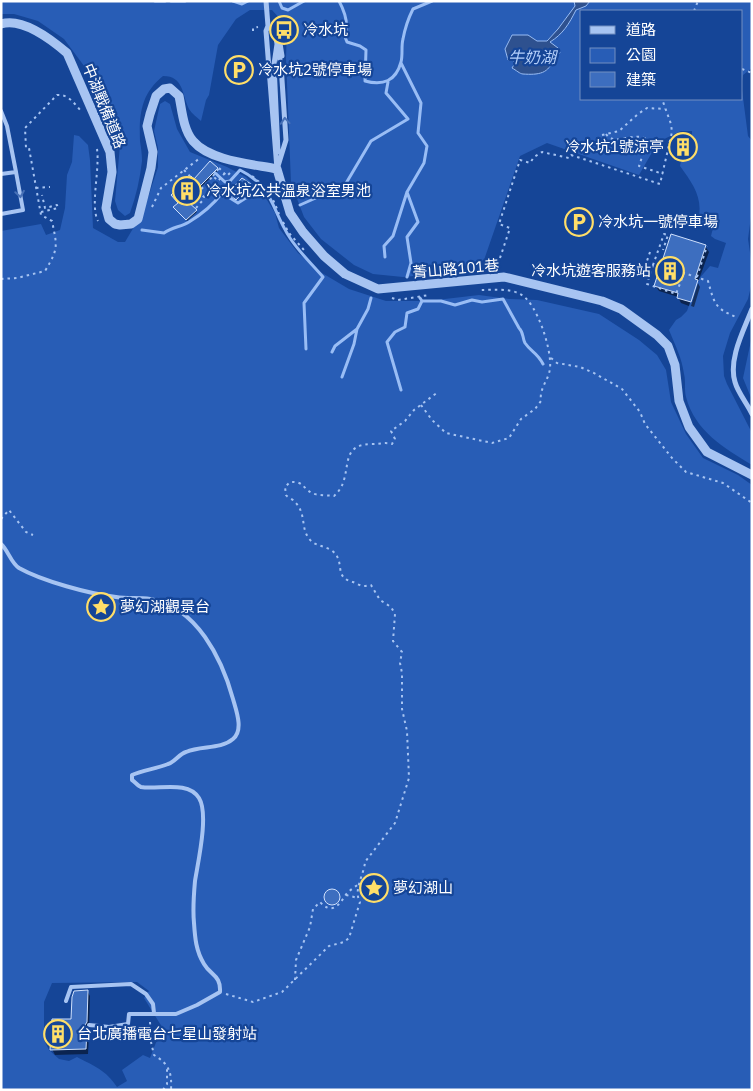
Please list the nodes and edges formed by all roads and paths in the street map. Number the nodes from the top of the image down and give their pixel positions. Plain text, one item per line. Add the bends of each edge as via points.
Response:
1 (266, 1) edge
2 (1, 24) edge
3 (265, 26) junction
4 (253, 31) dead end
5 (277, 44) junction
6 (281, 66) junction
7 (662, 100) edge
8 (665, 109) junction
9 (2, 116) edge
10 (84, 117) dead end
11 (606, 134) junction
12 (602, 135) dead end
13 (671, 141) junction
14 (687, 143) dead end
15 (96, 146) dead end
16 (22, 148) dead end
17 (26, 148) junction
18 (205, 160) dead end
19 (215, 165) dead end
20 (278, 168) junction
21 (218, 169) junction
22 (184, 170) junction
23 (16, 172) junction
24 (1, 174) edge
25 (224, 174) junction
26 (229, 174) dead end
27 (663, 174) junction
28 (251, 175) dead end
29 (213, 176) junction
30 (50, 186) dead end
31 (36, 188) junction
32 (202, 189) junction
33 (42, 195) dead end
34 (152, 207) dead end
35 (196, 208) dead end
36 (40, 212) junction
37 (1, 214) edge
38 (664, 221) dead end
39 (99, 222) dead end
40 (683, 227) dead end
41 (707, 246) dead end
42 (663, 250) dead end
43 (305, 251) dead end
44 (650, 252) dead end
45 (500, 258) dead end
46 (653, 265) junction
47 (697, 277) junction
48 (1, 279) edge
49 (708, 281) dead end
50 (475, 290) dead end
51 (436, 294) dead end
52 (389, 298) dead end
53 (752, 309) edge
54 (550, 358) junction
55 (438, 392) dead end
56 (421, 405) junction
57 (752, 414) edge
58 (752, 475) edge
59 (752, 503) edge
60 (1, 519) edge
61 (33, 535) dead end
62 (1, 544) edge
63 (361, 882) junction
64 (345, 895) junction
65 (358, 898) junction
66 (295, 980) junction
67 (220, 992) junction
68 (66, 1001) dead end
69 (154, 1013) junction
70 (89, 1025) dead end
71 (167, 1066) junction
72 (163, 1090) edge
73 (171, 1090) edge

1 - 3 street
2 - 20 street, 中湖戰備道路 via 20,23 55,42 67,53 110,152 112,172 106,208 109,219 115,224 131,224 138,219 153,152 147,126 156,96 164,89 170,88 179,96 192,140 207,152
3 - 4 path via 253,28
3 - 5 street via 275,31
3 - 6 street via 278,30
3 - 20 street
5 - 6 street
5 - 20 street via 274,64
20 -> 6 street via 286,140
7 - 8 path
8 - 11 path via 648,108 619,131
8 - 13 path via 671,124
9 - 23 lane
10 - 17 path via 69,98 57,95 25,128
11 - 12 path
11 - 27 path via 612,139 636,136 648,139 638,166
13 - 14 path
13 - 27 path
15 - 39 path via 98,167 94,211
16 - 17 path
17 - 31 path via 29,148
18 - 22 path via 200,158
19 - 21 path
20 - 58 street, 菁山路101巷 via 290,213 303,232 346,274 378,289 504,277 621,309 668,346 675,365 679,401 689,427 707,452
21 - 25 path
21 - 29 path
22 - 32 path
22 - 34 path via 161,188
23 - 24 lane
23 -> 37 lane via 23,210
25 - 26 path
25 - 29 path via 218,181
27 - 45 path via 660,184 571,155 569,158 542,152 530,163 520,160 499,224 510,228
28 - 43 path via 272,196 289,234
29 - 32 path
30 - 31 path
31 - 36 path
32 - 35 path via 198,193 204,197
33 - 36 path via 44,208 57,205 58,208
36 - 48 path via 52,221 57,248 54,258 46,271
38 - 40 path
41 - 47 path
42 - 46 path via 668,236 664,234
44 - 46 path via 646,264
46 - 47 path via 647,284 676,294 684,273
47 - 49 path
50 - 54 path via 513,291 526,298 536,314
51 - 52 path via 398,300
53 - 57 street via 738,344 734,365 735,381
54 - 56 path via 541,401 521,419 510,438 492,443 446,433
54 - 59 path via 557,364 580,367 594,373 622,390 640,412 645,424 686,472 723,483
55 - 56 path
56 - 63 path via 390,431 396,439 392,444 385,442 355,447 347,460 343,487 334,496 313,494 297,482 290,482 285,487 286,495 302,512 304,531 309,540 332,550 338,556 341,575 346,581 371,585 380,600 395,614 393,641 402,652 402,709 407,731 409,778 395,823 368,857
60 - 61 path via 9,510 26,532
62 - 67 lane via 17,567 47,579 85,592 152,599 168,605 196,625 218,659 238,714 238,731 234,738 219,746 186,752 170,764 132,775 132,780 140,786 181,787 199,797 203,822 195,882 196,946 205,966 216,976
63 - 64 path
63 - 65 path
64 - 65 path
64 - 66 path via 342,902 332,908 320,902 313,909 310,927 296,960
65 - 66 path via 360,902 349,938 329,946
66 - 67 path via 282,992 253,1002
67 - 69 lane via 176,1014
68 - 69 lane via 71,987 131,984 146,994 153,1004
69 - 70 lane via 129,1014 128,1024 109,1027
69 - 71 path via 150,1019 154,1055
71 - 72 path via 167,1084
71 - 73 path via 172,1079

